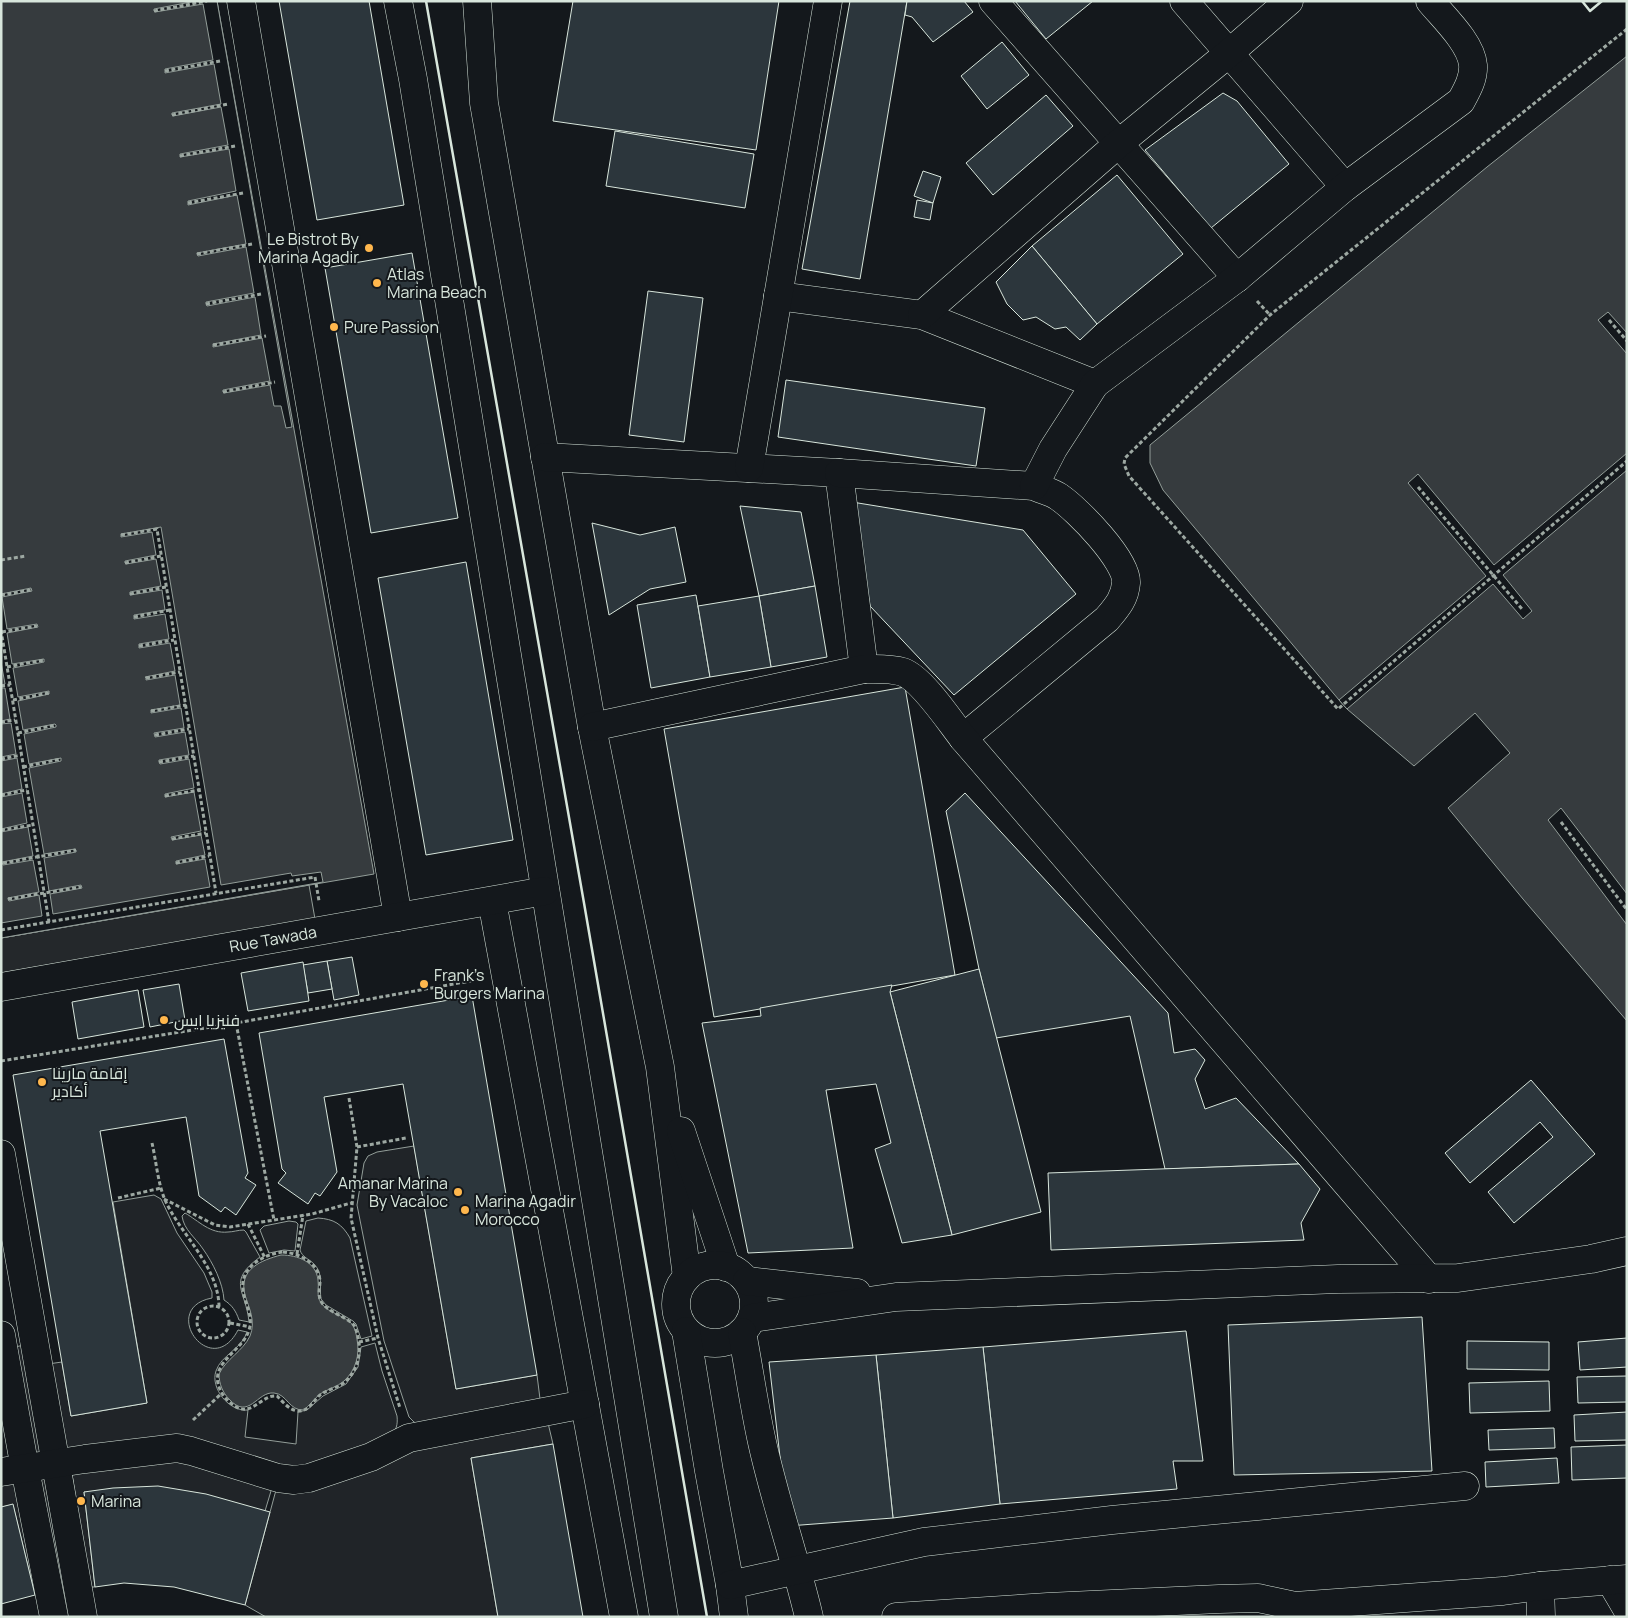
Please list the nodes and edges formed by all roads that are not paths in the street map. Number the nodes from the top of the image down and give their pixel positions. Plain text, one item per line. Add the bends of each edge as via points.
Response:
1 (241, 1) edge
2 (398, 1) edge
3 (476, 1) edge
4 (828, 1) edge
5 (993, 1) edge
6 (1184, 1) edge
7 (1289, 1) edge
8 (1430, 1) edge
9 (1228, 54) junction
10 (1118, 144) junction
11 (1345, 187) junction
12 (1237, 278) junction
13 (778, 296) junction
14 (922, 315) junction
15 (1095, 384) junction
16 (545, 457) junction
17 (749, 468) junction
18 (839, 473) junction
19 (1034, 486) junction
20 (864, 670) junction
21 (592, 727) junction
22 (962, 738) junction
23 (545, 891) junction
24 (492, 900) junction
25 (398, 917) junction
26 (1, 987) edge
27 (660, 1067) junction
28 (1, 1154) edge
29 (1627, 1251) edge
30 (736, 1274) junction
31 (687, 1277) junction
32 (1429, 1279) junction
33 (896, 1297) junction
34 (747, 1325) junction
35 (686, 1331) junction
36 (1, 1335) edge
37 (585, 1404) junction
38 (55, 1463) junction
39 (13, 1470) edge
40 (1465, 1486) dead end
41 (798, 1571) junction
42 (1618, 1579) edge
43 (730, 1585) junction
44 (1540, 1586) junction
45 (1273, 1609) edge
46 (1354, 1609) edge
47 (1627, 1609) edge
48 (54, 1617) edge
49 (83, 1617) edge
50 (624, 1617) edge
51 (664, 1617) edge
52 (734, 1617) edge
53 (809, 1617) edge
54 (896, 1617) edge
55 (1541, 1617) edge

1 - 25 street
2 - 23 street
3 - 16 street via 484,103
4 - 13 street
5 - 10 street
6 - 9 street
7 - 9 street
8 - 11 street via 1468,47 1473,66 1470,85 1461,101
9 - 10 street
9 - 11 street
10 - 12 street
10 - 14 street
11 - 12 street
12 - 15 street
13 - 14 street
13 - 17 street
14 - 15 street
15 - 19 street via 1053,449
16 - 17 street
16 - 21 street
17 - 18 street
18 - 19 street
18 - 20 street
19 - 22 street via 1058,496 1076,510 1103,540 1120,563 1127,580 1123,599 1107,619
20 - 21 street
20 - 22 street via 883,668 904,672 920,684
21 - 27 street
22 - 32 street
23 - 24 street, Rue Tawada
23 - 51 street
24 - 25 street, Rue Tawada
24 - 37 street
25 - 26 street, Rue Tawada
27 - 30 street
27 - 31 street
28 - 38 street
29 - 32 street via 1458,1278
30 - 31 street via 712,1265 698,1268
30 - 33 street
30 - 34 street via 754,1299
31 - 35 street via 679,1289 676,1304 678,1318
32 - 33 street via 1338,1279
33 - 34 street
34 - 35 street via 729,1341 714,1343 698,1340
34 - 41 street via 762,1441
35 - 43 street
36 - 39 street
37 - 38 street via 409,1438 347,1466 294,1480 177,1448
37 - 50 street
38 - 39 street
38 - 49 street
39 - 48 street
40 - 41 street via 1112,1520 924,1542
41 - 43 street
41 - 53 street
42 - 44 street
42 - 47 street
43 - 52 street
44 - 46 street
44 - 55 street
45 - 46 street
45 - 54 street via 1048,1607

